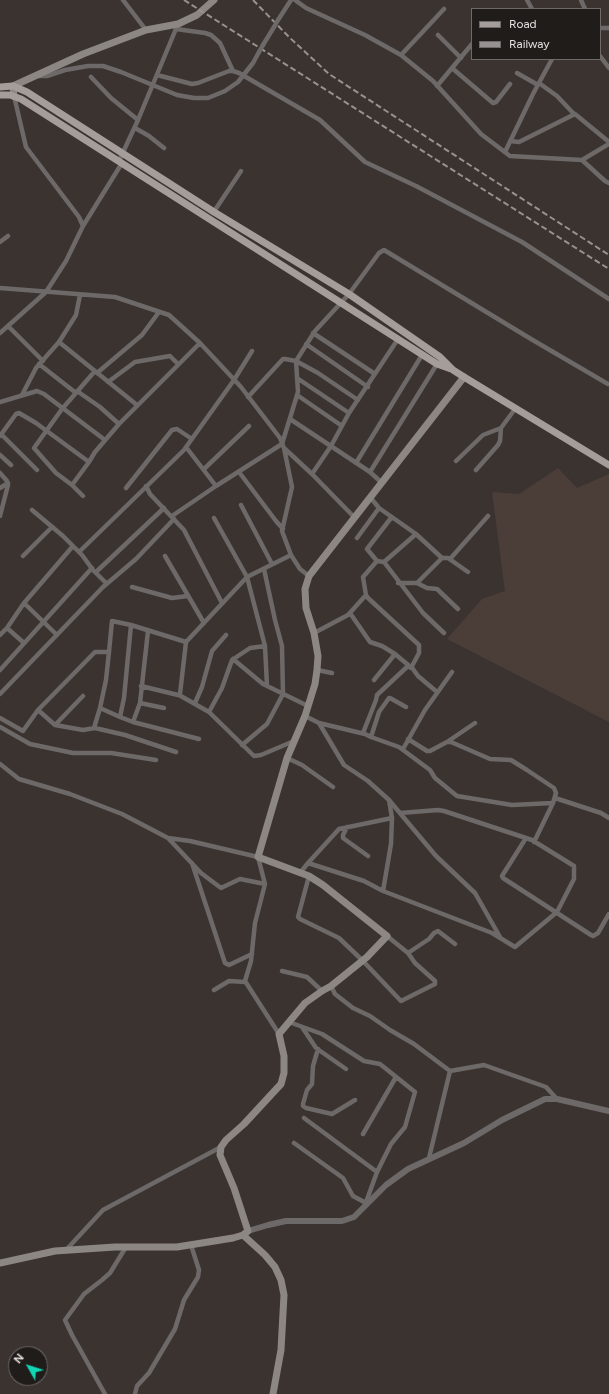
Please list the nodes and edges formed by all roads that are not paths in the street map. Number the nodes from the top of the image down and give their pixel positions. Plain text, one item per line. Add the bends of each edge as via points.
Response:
1 (123, 0) edge
2 (214, 0) edge
3 (292, 1) edge
4 (444, 9) dead end
5 (177, 26) junction
6 (146, 30) junction
7 (438, 34) dead end
8 (471, 45) edge
9 (401, 55) junction
10 (601, 57) edge
11 (460, 58) junction
12 (551, 60) edge
13 (452, 68) junction
14 (609, 68) edge
15 (233, 71) junction
16 (517, 73) dead end
17 (157, 75) junction
18 (35, 76) junction
19 (243, 76) junction
20 (91, 77) dead end
21 (510, 84) dead end
22 (538, 84) junction
23 (153, 85) junction
24 (13, 86) junction
25 (437, 86) junction
26 (0, 87) edge
27 (0, 94) edge
28 (14, 96) junction
29 (574, 114) junction
30 (138, 120) junction
31 (135, 128) junction
32 (510, 141) junction
33 (609, 143) edge
34 (164, 148) dead end
35 (505, 152) junction
36 (124, 154) junction
37 (582, 160) junction
38 (120, 162) junction
39 (241, 171) dead end
40 (609, 183) edge
41 (214, 212) junction
42 (209, 220) junction
43 (83, 226) junction
44 (8, 236) dead end
45 (0, 242) edge
46 (0, 288) edge
47 (46, 292) junction
48 (349, 294) junction
49 (80, 295) junction
50 (609, 299) edge
51 (341, 303) junction
52 (159, 312) junction
53 (8, 326) junction
54 (0, 333) edge
55 (313, 333) junction
56 (398, 338) junction
57 (58, 342) junction
58 (200, 343) junction
59 (306, 344) junction
60 (252, 351) dead end
61 (422, 355) junction
62 (296, 361) junction
63 (41, 362) junction
64 (178, 364) junction
65 (437, 364) junction
66 (453, 370) junction
67 (96, 372) junction
68 (375, 374) junction
69 (464, 377) junction
70 (297, 378) junction
71 (234, 380) junction
72 (108, 382) junction
73 (608, 384) dead end
74 (368, 387) junction
75 (76, 392) junction
76 (22, 395) junction
77 (297, 395) junction
78 (248, 397) junction
79 (358, 400) junction
80 (0, 402) edge
81 (137, 405) junction
82 (62, 409) junction
83 (515, 409) junction
84 (349, 413) junction
85 (290, 419) junction
86 (119, 424) junction
87 (249, 426) dead end
88 (342, 426) junction
89 (501, 428) junction
90 (47, 431) junction
91 (1, 435) edge
92 (192, 439) junction
93 (104, 440) junction
94 (283, 446) junction
95 (331, 446) junction
96 (186, 447) junction
97 (0, 455) edge
98 (456, 460) dead end
99 (89, 462) junction
100 (356, 463) junction
101 (11, 465) dead end
102 (609, 465) edge
103 (204, 469) junction
104 (37, 470) dead end
105 (476, 470) dead end
106 (239, 472) junction
107 (370, 472) junction
108 (0, 473) edge
109 (312, 474) junction
110 (8, 483) junction
111 (382, 483) junction
112 (72, 485) junction
113 (146, 486) junction
114 (216, 486) junction
115 (0, 488) edge
116 (126, 488) dead end
117 (82, 496) dead end
118 (370, 497) junction
119 (241, 505) dead end
120 (164, 508) junction
121 (379, 508) junction
122 (32, 510) dead end
123 (0, 516) edge
124 (488, 516) dead end
125 (173, 517) junction
126 (214, 518) dead end
127 (354, 518) junction
128 (391, 518) junction
129 (52, 528) junction
130 (283, 529) junction
131 (416, 534) junction
132 (356, 538) dead end
133 (73, 546) junction
134 (79, 552) junction
135 (291, 555) junction
136 (23, 556) dead end
137 (164, 556) dead end
138 (442, 558) junction
139 (450, 559) junction
140 (377, 561) junction
141 (384, 562) junction
142 (272, 564) junction
143 (92, 568) junction
144 (264, 569) junction
145 (96, 572) junction
146 (468, 572) dead end
147 (247, 576) junction
148 (309, 576) junction
149 (106, 583) junction
150 (398, 583) junction
151 (417, 583) junction
152 (132, 587) dead end
153 (366, 595) junction
154 (188, 596) junction
155 (24, 603) junction
156 (222, 603) junction
157 (458, 609) dead end
158 (350, 613) junction
159 (44, 622) junction
160 (204, 623) junction
161 (131, 625) junction
162 (7, 628) junction
163 (148, 631) junction
164 (314, 633) junction
165 (444, 633) dead end
166 (0, 635) edge
167 (56, 635) junction
168 (226, 635) dead end
169 (186, 642) junction
170 (24, 643) junction
171 (265, 646) junction
172 (109, 652) junction
173 (395, 654) junction
174 (233, 659) junction
175 (411, 668) junction
176 (0, 670) edge
177 (317, 670) junction
178 (452, 672) dead end
179 (332, 673) dead end
180 (374, 680) dead end
181 (142, 686) junction
182 (267, 686) junction
183 (437, 692) junction
184 (0, 694) edge
185 (284, 694) junction
186 (179, 695) junction
187 (83, 696) dead end
188 (140, 703) junction
189 (194, 704) junction
190 (308, 706) junction
191 (406, 706) dead end
192 (100, 708) junction
193 (164, 708) dead end
194 (38, 710) junction
195 (209, 712) junction
196 (305, 716) junction
197 (120, 717) junction
198 (0, 718) edge
199 (133, 722) junction
200 (319, 723) junction
201 (475, 723) dead end
202 (55, 725) junction
203 (0, 727) edge
204 (94, 728) junction
205 (362, 733) junction
206 (372, 737) junction
207 (199, 739) dead end
208 (408, 739) junction
209 (294, 741) junction
210 (446, 742) junction
211 (242, 745) junction
212 (401, 748) junction
213 (176, 752) dead end
214 (287, 758) junction
215 (156, 760) dead end
216 (1, 766) edge
217 (333, 787) dead end
218 (389, 800) junction
219 (554, 800) junction
220 (400, 813) junction
221 (392, 818) junction
222 (609, 818) edge
223 (347, 826) junction
224 (168, 838) junction
225 (526, 838) junction
226 (534, 842) junction
227 (368, 856) dead end
228 (258, 857) junction
229 (192, 863) junction
230 (308, 863) junction
231 (300, 873) junction
232 (309, 876) junction
233 (265, 884) junction
234 (383, 891) junction
235 (556, 913) junction
236 (609, 914) edge
237 (387, 936) junction
238 (501, 938) junction
239 (455, 944) dead end
240 (408, 953) junction
241 (252, 954) junction
242 (362, 960) junction
243 (282, 971) dead end
244 (245, 982) junction
245 (331, 986) junction
246 (214, 990) dead end
247 (322, 991) junction
248 (289, 1022) junction
249 (302, 1027) junction
250 (279, 1034) junction
251 (318, 1050) junction
252 (346, 1069) dead end
253 (450, 1071) junction
254 (396, 1077) junction
255 (557, 1099) junction
256 (355, 1100) dead end
257 (609, 1111) edge
258 (304, 1118) dead end
259 (363, 1134) dead end
260 (294, 1143) dead end
261 (221, 1147) junction
262 (429, 1158) junction
263 (377, 1172) junction
264 (365, 1205) junction
265 (246, 1233) junction
266 (191, 1245) junction
267 (126, 1247) junction
268 (66, 1250) junction
269 (0, 1263) edge
270 (105, 1394) edge
271 (135, 1394) edge
272 (273, 1394) edge

1 - 6 street
2 - 5 main road via 197,15
3 - 9 street
3 - 19 street, bridge
4 - 9 street
5 - 6 main road
5 - 15 street via 211,35 220,43
5 - 17 street
6 - 18 main road
7 - 11 street
8 - 11 street
9 - 25 street
10 - 14 street
11 - 13 street
12 - 22 street
13 - 21 street via 493,103
13 - 25 street
15 - 17 street via 192,84
15 - 19 street
16 - 22 street
17 - 23 street
18 - 23 street via 47,76 88,66 103,66
18 - 24 main road
19 - 23 street via 225,91 208,98 177,95
19 - 50 street via 320,120 365,162 522,242
20 - 30 street via 112,99
22 - 29 street via 557,96
22 - 32 street
23 - 30 street
24 - 26 main road
24 - 28 main road
24 - 36 main road via 27,92
25 - 35 street via 481,134
27 - 28 main road
28 - 38 main road
28 - 43 street via 26,147 79,217
29 - 32 street via 520,142
29 - 33 street
30 - 31 street
31 - 34 street
31 - 36 street
32 - 35 street
33 - 37 street
35 - 37 street via 513,156
36 - 38 street
36 - 41 main road
37 - 40 street
38 - 42 main road
38 - 43 street
39 - 41 street
41 - 42 street
41 - 48 main road
42 - 51 main road
43 - 47 street via 66,261
44 - 45 street
46 - 47 street
47 - 49 street
47 - 53 street
48 - 51 street
48 - 66 main road via 440,356
48 - 73 street via 379,253 386,250
49 - 52 street via 115,297
49 - 57 street via 78,310
51 - 55 street
51 - 56 main road
52 - 58 street via 169,315
52 - 67 street via 142,335
53 - 54 street
53 - 63 street
55 - 59 street
55 - 68 street
56 - 61 main road
56 - 68 street
57 - 63 street
57 - 67 street
58 - 64 street
58 - 71 street
59 - 62 street
59 - 74 street
60 - 71 street
61 - 65 main road
61 - 100 street
62 - 70 street
62 - 78 street via 283,360
62 - 79 street
63 - 75 street
63 - 76 street
64 - 72 street via 170,356 135,362
64 - 81 street
65 - 66 main road
65 - 107 street
66 - 69 main road
67 - 72 street
67 - 75 street
68 - 74 street
69 - 83 main road
69 - 111 main road
70 - 77 street
70 - 84 street
71 - 78 street
71 - 92 street
72 - 81 street
74 - 79 street
75 - 82 street
75 - 86 street via 100,406
76 - 80 street
76 - 82 street via 37,391
77 - 85 street
77 - 88 street
78 - 94 street via 280,438
79 - 84 street
81 - 86 street
82 - 90 street
82 - 93 street
83 - 89 street
83 - 102 main road
84 - 88 street
85 - 94 street
85 - 95 street
86 - 93 street
87 - 103 street
88 - 95 street
89 - 98 street via 483,435
89 - 105 street via 500,443
90 - 91 street via 18,413
90 - 99 street
90 - 112 street via 34,449 56,473
91 - 104 street
92 - 96 street
92 - 116 street via 177,429 172,430
93 - 99 street
94 - 106 street
94 - 109 street
94 - 130 street via 292,487
95 - 100 street
95 - 109 street
96 - 103 street
96 - 113 street
97 - 101 street
99 - 112 street
100 - 107 street
103 - 114 street
106 - 114 street
106 - 130 street
107 - 111 street
108 - 110 street
109 - 127 street
110 - 115 street
110 - 123 street
111 - 118 main road
112 - 117 street
113 - 120 street
113 - 134 street
114 - 125 street
118 - 121 street
118 - 127 main road
119 - 142 street
120 - 125 street
120 - 145 street
121 - 128 street
121 - 132 street
122 - 129 street
124 - 139 street
125 - 149 street via 136,559
125 - 156 street via 184,530
126 - 147 street
127 - 148 main road
128 - 131 street
128 - 140 street via 367,549
129 - 133 street
129 - 136 street
130 - 135 street
131 - 138 street
131 - 141 street
133 - 134 street
133 - 155 street
134 - 143 street
135 - 142 street
135 - 148 street via 300,569
137 - 154 street
138 - 139 street
138 - 151 street
139 - 146 street
140 - 141 street
140 - 153 street via 364,577
141 - 150 street
142 - 144 street
143 - 145 street
143 - 159 street
144 - 147 street
144 - 185 street via 282,646
145 - 149 street
147 - 156 street
147 - 171 street
148 - 164 main road via 305,589 306,608
149 - 167 street
150 - 151 street
150 - 165 street
151 - 157 street via 436,589
152 - 154 street via 172,598
153 - 158 street
153 - 175 street via 419,645 419,653
154 - 160 street
155 - 159 street
155 - 162 street
156 - 160 street
158 - 164 street
158 - 173 street via 370,642
159 - 167 street
159 - 170 street
160 - 169 street
161 - 163 street
161 - 172 street via 112,621
161 - 197 street
162 - 166 street
162 - 170 street
163 - 169 street
163 - 181 street
164 - 177 main road via 318,656
167 - 184 street
168 - 189 street via 212,651 202,687
169 - 186 street
170 - 176 street
171 - 174 street via 248,649
171 - 182 street
172 - 192 street
172 - 194 street via 95,652
173 - 175 street
173 - 180 street
174 - 182 street
174 - 195 street via 221,692
175 - 183 street
175 - 205 street via 377,695
177 - 179 street
177 - 190 main road
178 - 183 street
181 - 186 street
181 - 188 street
182 - 185 street
183 - 208 street
185 - 190 street
185 - 211 street via 264,728
186 - 189 street
187 - 202 street
188 - 193 street
188 - 199 street
189 - 195 street
190 - 196 main road
191 - 206 street via 389,698 379,712
192 - 197 street
192 - 204 street
194 - 198 street via 23,730
194 - 202 street
195 - 211 street
196 - 200 street
196 - 209 main road
197 - 199 street
199 - 207 street
200 - 205 street
200 - 218 street via 344,765 370,782
201 - 210 street
202 - 204 street via 83,730
203 - 215 street via 30,744 73,753 111,753
204 - 213 street
205 - 206 street
206 - 212 street
208 - 210 street via 429,751
208 - 212 street
209 - 211 street via 258,756 251,754
209 - 214 main road
210 - 219 street via 490,759 511,760 554,788
212 - 219 street via 460,797 512,805
214 - 217 street via 302,765
214 - 228 main road
216 - 224 street via 19,779 70,794 122,814
218 - 220 street
218 - 221 street
219 - 222 street via 601,813
219 - 226 street
220 - 225 street via 441,810
220 - 238 street via 436,856 475,893
221 - 223 street
221 - 234 street via 391,847
223 - 227 street via 343,838
223 - 230 street via 339,829
224 - 228 street
224 - 229 street
225 - 226 street
225 - 235 street via 502,877
226 - 235 street via 574,866 574,879
228 - 231 main road
228 - 233 street
229 - 233 street via 221,888 240,880
229 - 241 street via 225,962 229,965
230 - 231 street
230 - 234 street via 364,881
231 - 232 main road
232 - 237 main road
232 - 242 street via 299,918 337,937
233 - 241 street via 255,922
234 - 238 street
235 - 236 street via 593,936 598,933
235 - 238 street via 515,947
237 - 240 street
237 - 242 main road
239 - 240 street via 438,931
240 - 242 street via 436,983 401,1001
241 - 244 street
242 - 245 main road
243 - 247 street via 307,977
244 - 246 street via 231,981
244 - 250 street
245 - 247 main road
245 - 253 street via 334,994 353,1008 414,1044
247 - 248 main road via 305,1003
248 - 249 street
248 - 250 main road
249 - 251 street
249 - 254 street via 322,1034 362,1060 380,1064
250 - 261 main road via 284,1056 281,1084
251 - 252 street
251 - 256 street via 313,1066 312,1084 307,1090 303,1106 332,1114
253 - 255 street via 484,1065 546,1087
253 - 262 street
254 - 259 street
254 - 263 street via 415,1093 405,1127 391,1144
255 - 257 street
255 - 262 street via 537,1102 464,1143
258 - 263 street
260 - 264 street via 343,1178 353,1196
261 - 265 main road via 220,1155 234,1188
261 - 268 street via 103,1210
262 - 264 street via 396,1177
263 - 264 street
264 - 265 street via 354,1216 342,1221 286,1222
265 - 266 main road via 233,1238
265 - 272 main road via 275,1267 284,1295 281,1350
266 - 267 main road
266 - 271 street via 199,1270 198,1277 184,1300 175,1329 148,1376 137,1386
267 - 268 main road
267 - 270 street via 110,1273 84,1294 65,1320
268 - 269 main road

